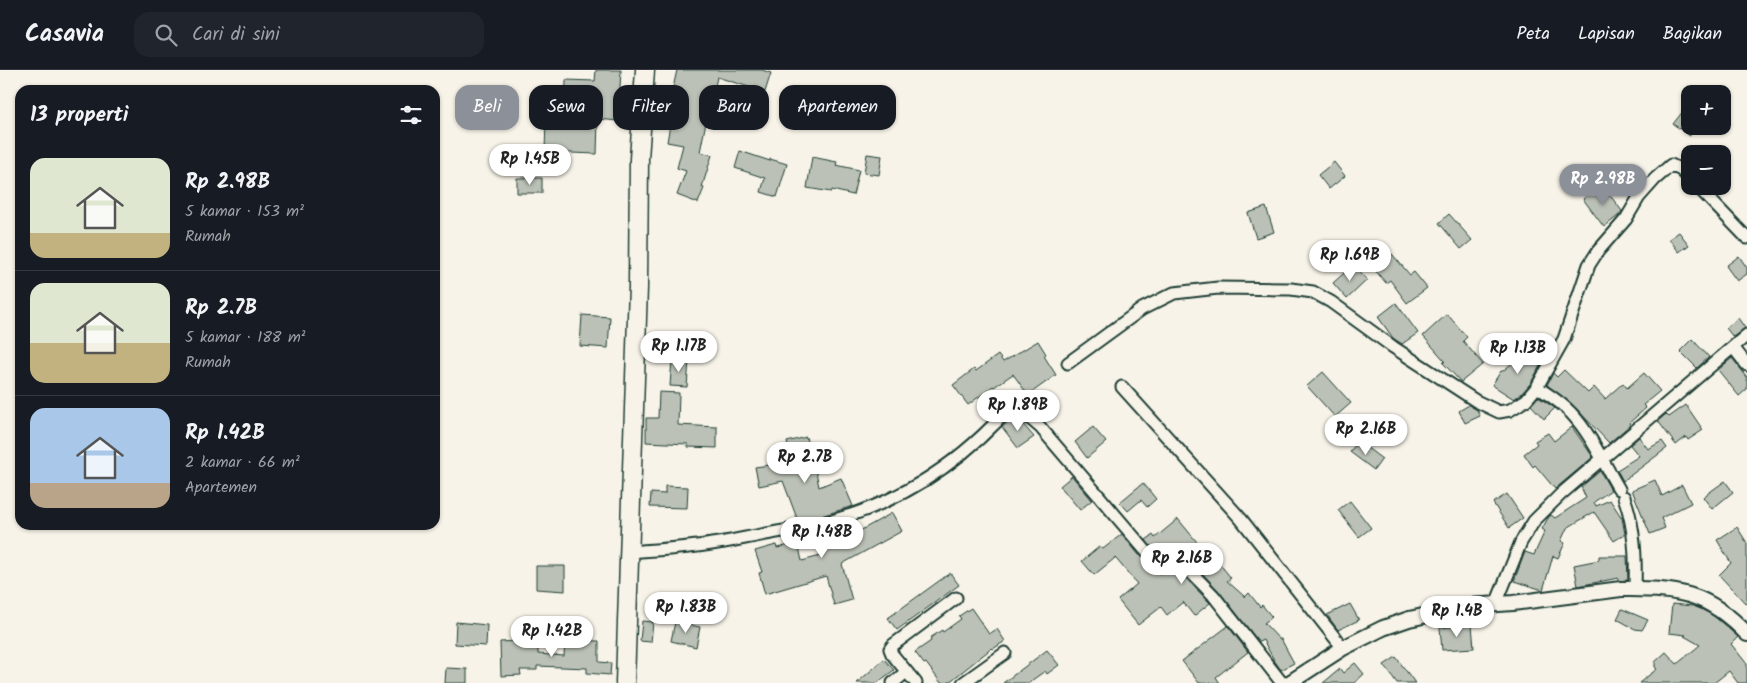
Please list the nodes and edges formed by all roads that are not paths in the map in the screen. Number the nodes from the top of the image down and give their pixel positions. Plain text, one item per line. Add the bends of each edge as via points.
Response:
1 (644, 70) edge
2 (1681, 170) edge
3 (1705, 195) edge
4 (1747, 238) edge
5 (1747, 335) edge
6 (1733, 347) junction
7 (1068, 363) dead end
8 (1747, 365) edge
9 (1122, 387) dead end
10 (1537, 387) junction
11 (1602, 460) junction
12 (1145, 550) dead end
13 (629, 552) junction
14 (1161, 566) dead end
15 (1635, 589) junction
16 (956, 598) dead end
17 (1496, 604) junction
18 (1747, 634) edge
19 (1343, 648) junction
20 (1005, 653) dead end
21 (906, 672) junction
22 (625, 683) edge
23 (893, 683) edge
24 (916, 683) edge
25 (963, 683) edge
26 (1282, 683) edge
27 (1289, 683) edge

1 - 13 highway
2 - 10 street via 1667,167 1654,179 1626,219 1598,250 1589,265 1564,339
3 - 4 street
5 - 6 street
6 - 8 street
6 - 11 street
7 - 10 street via 1142,308 1174,293 1218,288 1290,289 1313,292 1331,302 1393,347 1499,412 1510,410 1526,400
9 - 19 street via 1241,519
10 - 11 street via 1572,414
11 - 15 street via 1622,493 1630,514 1636,566
11 - 17 street via 1534,521 1521,542
12 - 13 street via 1040,427 1013,404 993,428 966,451 922,483 876,507 806,528 698,546
13 - 22 highway
14 - 26 street via 1170,557 1180,561 1213,595
15 - 17 street
15 - 18 street via 1697,596 1724,612
16 - 21 street via 893,644 892,654
17 - 19 street via 1409,619
19 - 27 street
20 - 25 street
21 - 23 street
21 - 24 street

